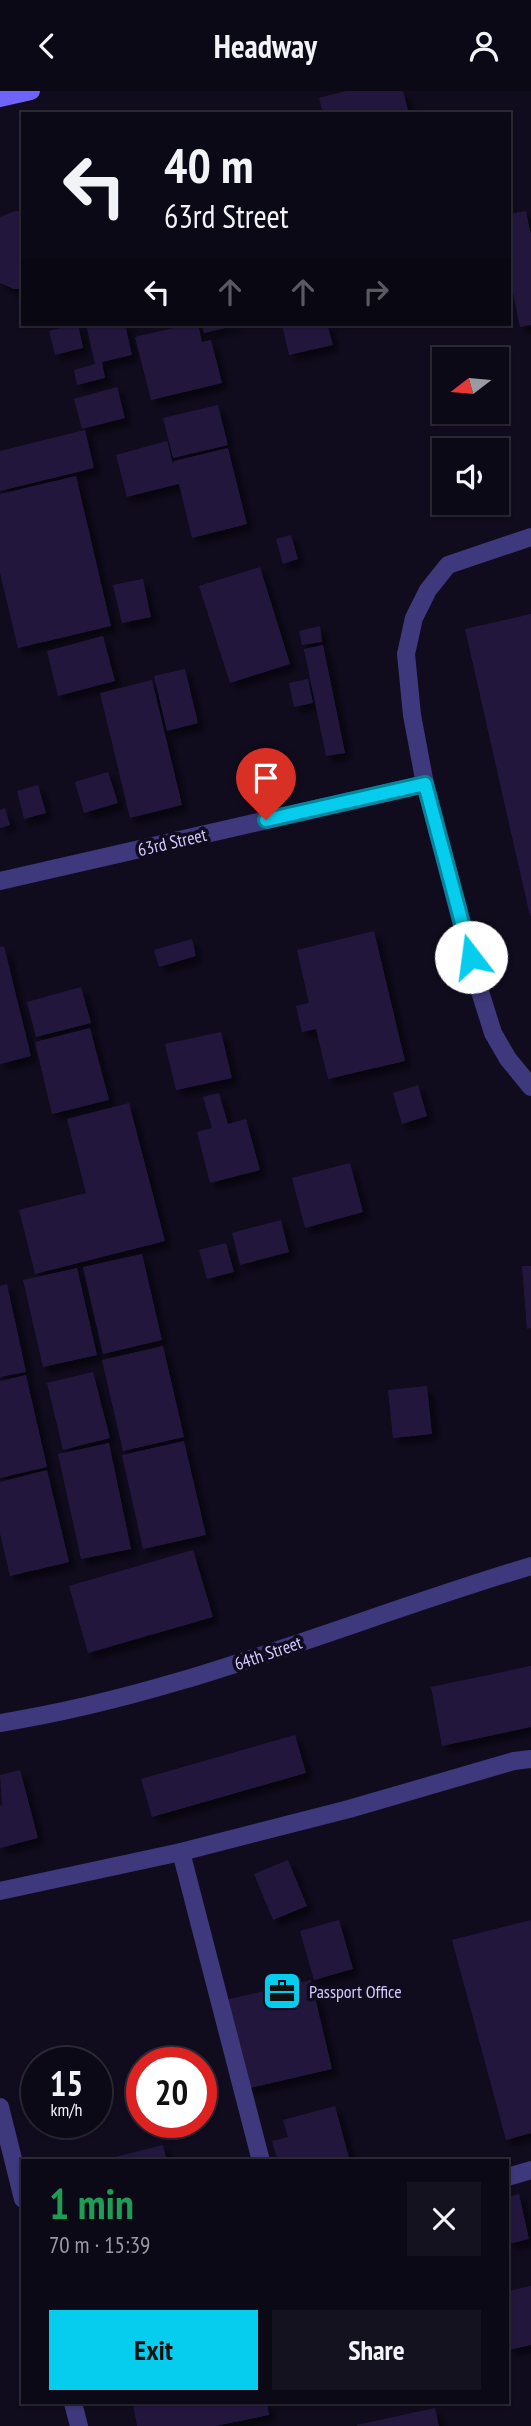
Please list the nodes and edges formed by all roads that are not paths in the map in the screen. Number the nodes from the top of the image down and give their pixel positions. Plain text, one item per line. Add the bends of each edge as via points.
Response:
1 (31, 91) edge
2 (0, 98) edge
3 (531, 537) edge
4 (425, 784) junction
5 (0, 881) edge
6 (531, 1087) edge
7 (531, 1566) edge
8 (0, 1723) edge
9 (531, 1759) edge
10 (181, 1852) junction
11 (0, 1891) edge
12 (0, 2107) edge
13 (260, 2159) edge
14 (531, 2171) edge
15 (509, 2176) edge
16 (21, 2191) edge
17 (73, 2404) edge
18 (79, 2426) edge

1 - 2 main road
3 - 4 street via 448,565 414,618 406,654
4 - 5 street, 63rd Street
4 - 6 street via 493,1033
7 - 8 street, 64th Street via 198,1676 63,1713
9 - 10 street
10 - 11 street
10 - 13 street
12 - 16 street
14 - 15 street
17 - 18 street

